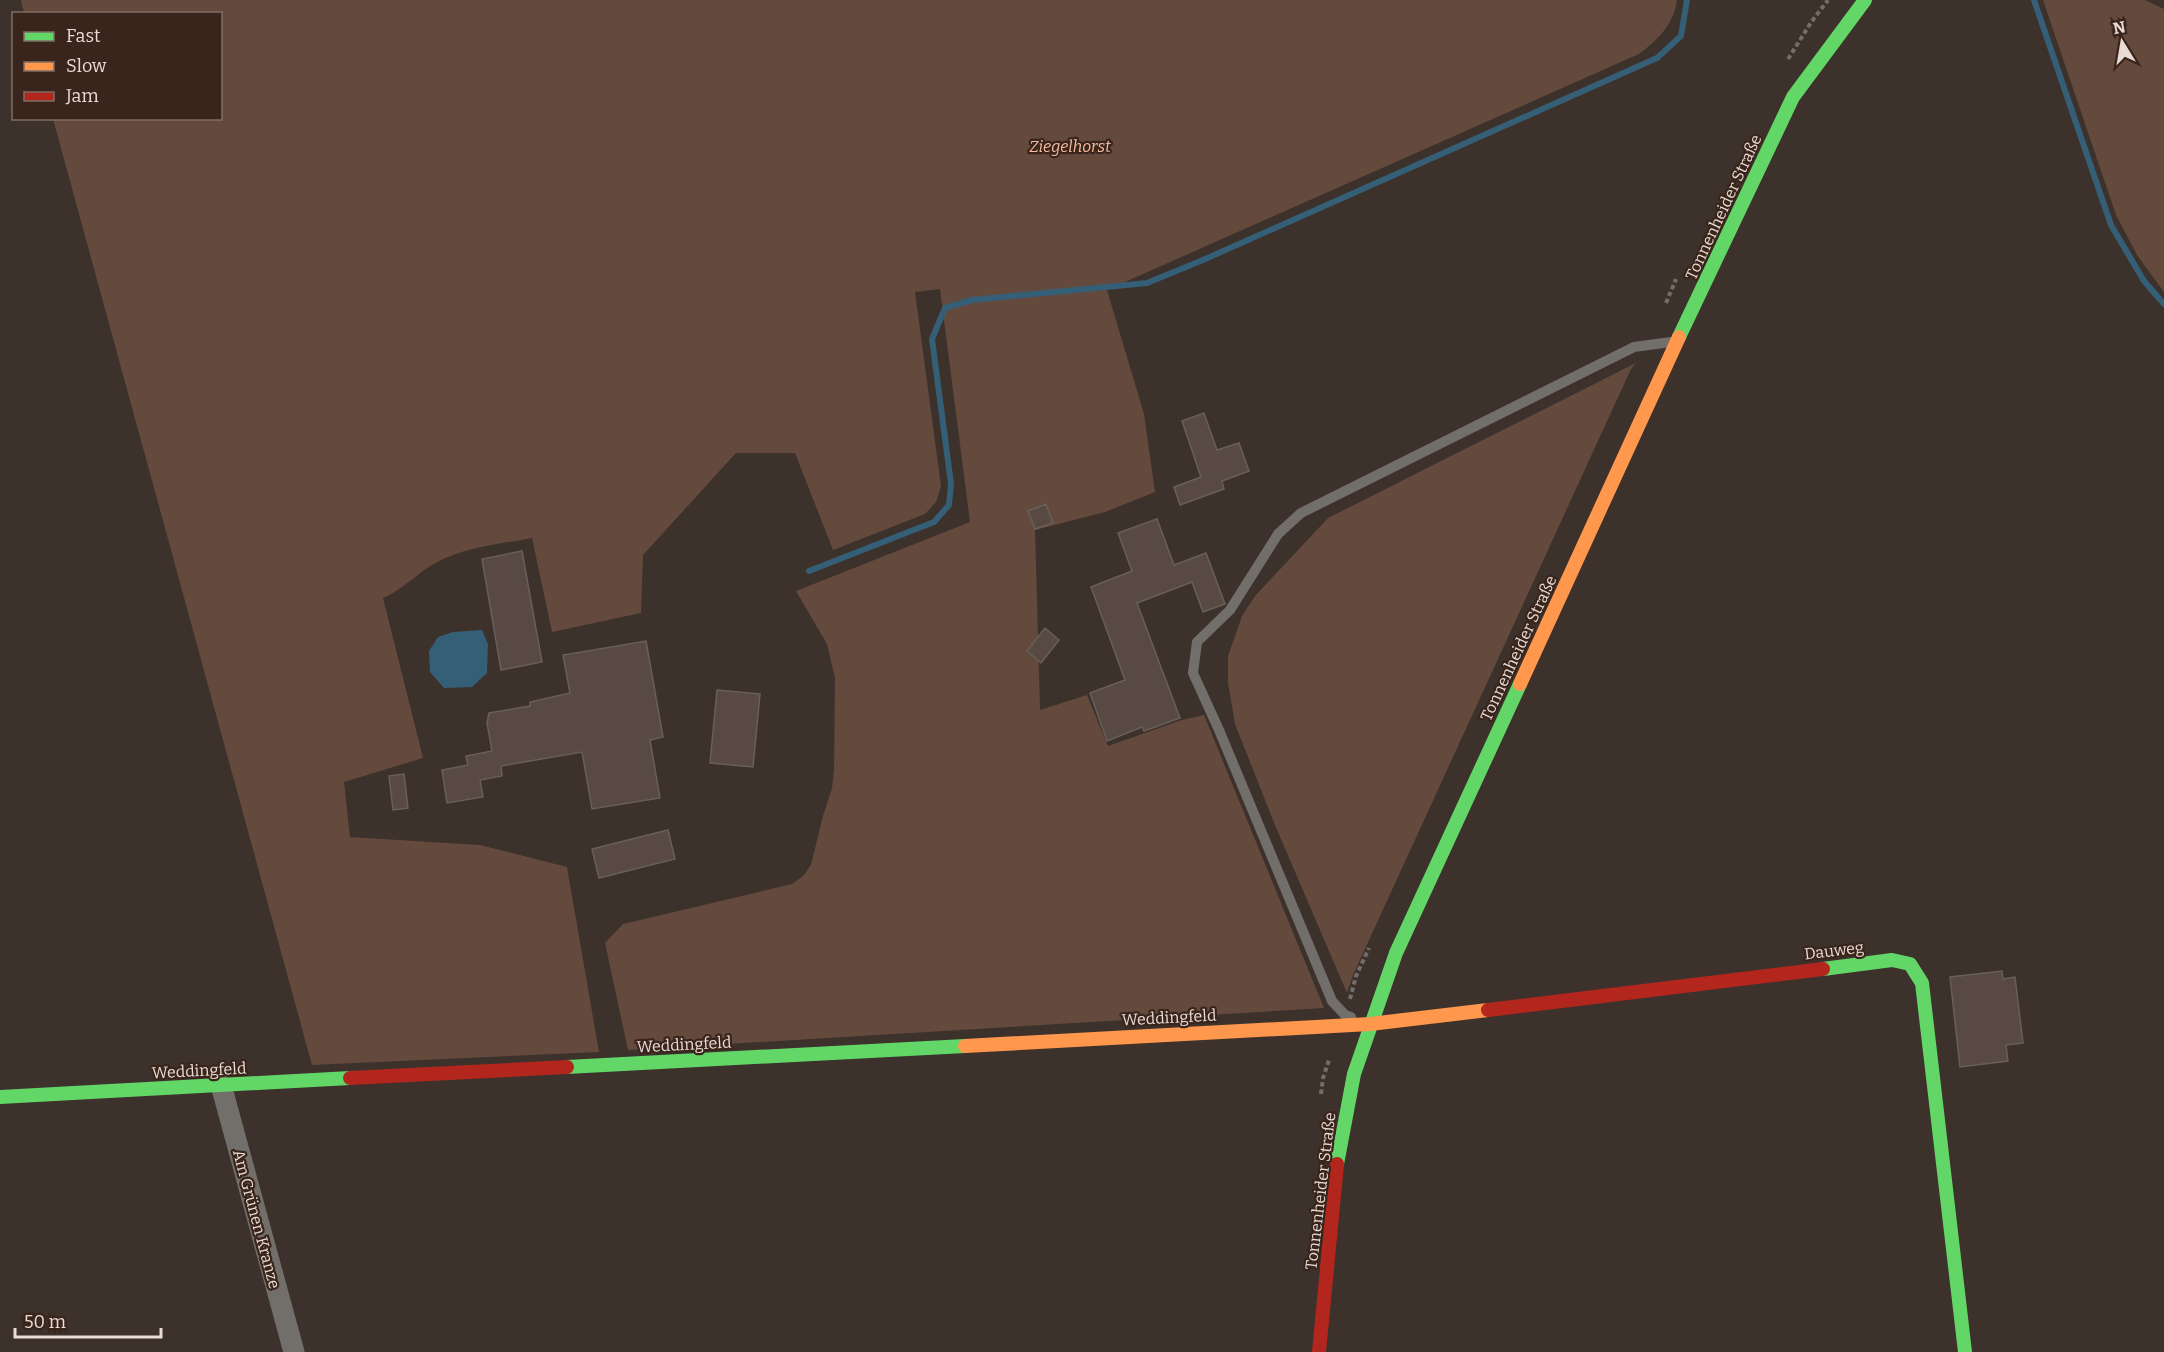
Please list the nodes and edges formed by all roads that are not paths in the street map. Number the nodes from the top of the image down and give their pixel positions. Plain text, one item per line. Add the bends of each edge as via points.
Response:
1 (1865, 0) edge
2 (1677, 341) junction
3 (1370, 1024) junction
4 (220, 1085) junction
5 (0, 1097) edge
6 (294, 1352) edge
7 (1319, 1352) edge
8 (1965, 1352) edge

1 - 2 street, Tonnenheider Straße via 1793,97
2 - 3 street, Tonnenheider Straße via 1396,953
2 - 3 lane via 1634,346 1301,513 1278,534 1230,610 1197,642 1193,673 1332,1001 1345,1015
3 - 4 street, Weddingfeld
3 - 7 street, Tonnenheider Straße via 1350,1091 1335,1173
3 - 8 street, Dauweg via 1892,960 1910,964 1922,983
4 - 5 street, Weddingfeld
4 - 6 street, Am Grünen Kranze

